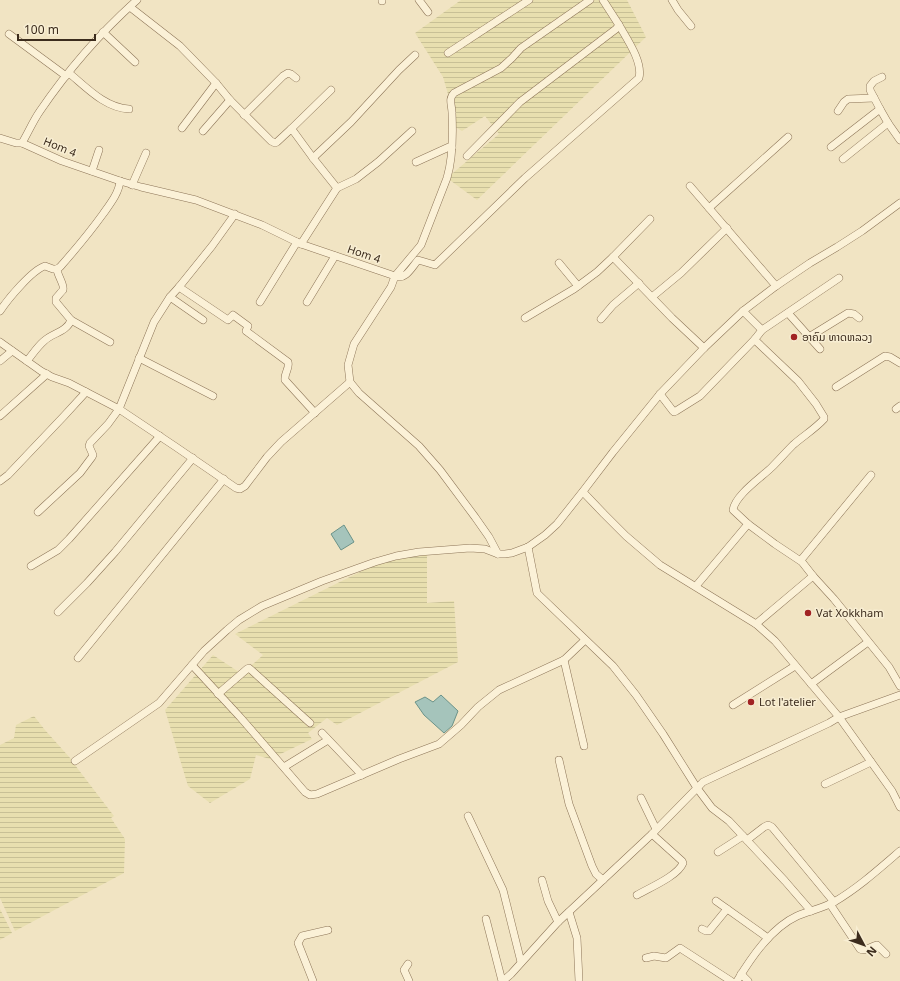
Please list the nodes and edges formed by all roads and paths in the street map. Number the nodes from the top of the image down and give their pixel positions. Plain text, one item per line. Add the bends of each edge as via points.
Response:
1 (137, 0) edge
2 (419, 0) edge
3 (530, 0) edge
4 (590, 0) edge
5 (604, 0) edge
6 (672, 0) edge
7 (130, 6) junction
8 (428, 12) dead end
9 (619, 26) junction
10 (691, 26) dead end
11 (103, 32) junction
12 (10, 34) dead end
13 (448, 53) dead end
14 (415, 55) dead end
15 (135, 62) dead end
16 (67, 74) junction
17 (882, 77) dead end
18 (296, 78) dead end
19 (216, 83) junction
20 (331, 90) dead end
21 (874, 98) junction
22 (230, 100) junction
23 (129, 109) dead end
24 (880, 109) junction
25 (838, 111) dead end
26 (244, 114) junction
27 (888, 123) junction
28 (182, 128) dead end
29 (291, 129) junction
30 (203, 131) dead end
31 (412, 131) dead end
32 (788, 137) dead end
33 (0, 138) edge
34 (900, 140) edge
35 (22, 143) junction
36 (831, 147) dead end
37 (452, 148) junction
38 (99, 150) dead end
39 (146, 153) dead end
40 (467, 156) dead end
41 (313, 158) junction
42 (843, 159) dead end
43 (416, 162) dead end
44 (92, 171) junction
45 (120, 181) junction
46 (132, 185) junction
47 (690, 186) dead end
48 (337, 188) junction
49 (900, 203) edge
50 (709, 208) junction
51 (235, 214) junction
52 (650, 219) dead end
53 (727, 228) junction
54 (299, 243) junction
55 (335, 256) junction
56 (613, 257) junction
57 (414, 259) junction
58 (559, 263) dead end
59 (57, 270) junction
60 (395, 276) junction
61 (839, 278) dead end
62 (639, 283) junction
63 (578, 286) junction
64 (776, 286) junction
65 (179, 287) junction
66 (170, 297) junction
67 (652, 297) junction
68 (260, 302) dead end
69 (307, 302) dead end
70 (0, 311) edge
71 (742, 312) junction
72 (788, 313) junction
73 (525, 318) dead end
74 (601, 318) dead end
75 (859, 318) dead end
76 (71, 320) junction
77 (203, 320) dead end
78 (762, 330) junction
79 (809, 337) junction
80 (755, 339) junction
81 (0, 342) edge
82 (110, 342) dead end
83 (704, 348) junction
84 (820, 349) dead end
85 (12, 351) junction
86 (139, 358) junction
87 (0, 361) edge
88 (27, 361) junction
89 (900, 363) edge
90 (47, 374) junction
91 (350, 382) junction
92 (836, 387) dead end
93 (86, 392) junction
94 (660, 394) junction
95 (213, 396) dead end
96 (119, 409) junction
97 (315, 413) junction
98 (0, 416) edge
99 (160, 436) junction
100 (193, 458) junction
101 (871, 475) dead end
102 (224, 480) junction
103 (0, 481) edge
104 (583, 492) junction
105 (38, 512) dead end
106 (748, 524) junction
107 (528, 547) junction
108 (498, 554) junction
109 (801, 560) junction
110 (31, 566) dead end
111 (813, 576) junction
112 (696, 586) junction
113 (58, 612) dead end
114 (756, 624) junction
115 (585, 640) junction
116 (868, 642) junction
117 (78, 658) dead end
118 (564, 660) junction
119 (192, 666) junction
120 (795, 666) junction
121 (811, 684) junction
122 (900, 686) edge
123 (218, 694) junction
124 (900, 695) edge
125 (733, 705) dead end
126 (839, 717) junction
127 (310, 723) dead end
128 (322, 733) dead end
129 (328, 740) junction
130 (584, 746) dead end
131 (559, 760) dead end
132 (75, 761) dead end
133 (871, 762) junction
134 (284, 767) junction
135 (362, 775) junction
136 (825, 784) dead end
137 (696, 788) junction
138 (641, 798) dead end
139 (900, 807) edge
140 (468, 816) dead end
141 (654, 831) junction
142 (745, 838) junction
143 (718, 852) dead end
144 (900, 852) edge
145 (542, 880) dead end
146 (602, 880) junction
147 (637, 894) dead end
148 (716, 901) dead end
149 (832, 903) junction
150 (727, 909) junction
151 (811, 911) junction
152 (569, 912) junction
153 (486, 919) dead end
154 (558, 922) junction
155 (702, 929) dead end
156 (328, 930) dead end
157 (768, 938) junction
158 (886, 954) dead end
159 (646, 958) dead end
160 (521, 962) junction
161 (408, 964) dead end
162 (741, 974) junction
163 (313, 981) edge
164 (409, 981) edge
165 (502, 981) edge
166 (579, 981) edge
167 (731, 981) edge
168 (737, 981) edge
169 (748, 981) edge

1 - 7 street
2 - 8 street
3 - 13 street
4 - 37 street via 521,48 501,68 451,96
5 - 9 street
6 - 10 street
7 - 11 street
7 - 19 street via 180,46
9 - 40 street via 520,102
9 - 57 street via 639,64 639,78 525,178 435,265
11 - 15 street
11 - 16 street
12 - 16 street
14 - 41 street
16 - 23 street via 99,97
16 - 35 street via 39,112
17 - 21 street via 870,86
18 - 26 street via 288,73 283,76
19 - 22 street
19 - 28 street
20 - 29 street
21 - 24 street
21 - 25 street via 848,99
22 - 26 street
22 - 30 street
24 - 27 street
24 - 36 street
26 - 29 street via 275,143
27 - 34 street
27 - 42 street
29 - 41 street
31 - 48 street via 356,179
32 - 50 street
33 - 35 street, Hom 4
35 - 44 street, Hom 4
37 - 43 street via 449,147
37 - 57 street via 445,184
38 - 44 street
39 - 46 street
41 - 48 street
44 - 45 street, Hom 4
45 - 46 street, Hom 4
45 - 59 street via 114,198 89,233
46 - 51 street, Hom 4 via 196,200
47 - 50 street
48 - 54 street
49 - 64 street via 862,231
50 - 53 street
51 - 54 street, Hom 4
51 - 65 street
52 - 56 street
53 - 64 street
53 - 67 street
54 - 55 street, Hom 4
54 - 68 street
55 - 60 street, Hom 4
55 - 69 street
56 - 62 street
56 - 63 street
57 - 60 street
58 - 63 street
59 - 70 street via 45,266 39,269 22,284
59 - 76 street via 63,290 56,298 56,302
60 - 91 street via 391,287 354,344 348,365
61 - 72 street
62 - 67 street
62 - 74 street
63 - 73 street
64 - 71 street
65 - 66 street
65 - 97 street via 228,320 232,315 248,326 246,331 288,362 285,380
66 - 77 street
66 - 86 street via 154,322
67 - 83 street
71 - 78 street
71 - 83 street
72 - 78 street
72 - 79 street
75 - 79 street via 848,313
76 - 82 street
76 - 88 street via 65,329 44,341
78 - 80 street
79 - 84 street
80 - 94 street via 700,396 676,411 673,411
80 - 106 street via 798,381 824,417 738,499 733,510
81 - 85 street
83 - 94 street
85 - 87 street
85 - 88 street
86 - 95 street
86 - 96 street
88 - 90 street
89 - 92 street via 885,356
90 - 93 street
90 - 98 street
91 - 97 street
91 - 108 street via 359,394 419,446 475,516
93 - 96 street
93 - 103 street
94 - 104 street
96 - 99 street
96 - 105 street via 90,443 93,455 80,473
97 - 102 street via 271,452 245,486 236,488
99 - 100 street
99 - 110 street via 69,539 58,550
100 - 102 street
100 - 113 street via 115,552
101 - 109 street
102 - 117 street
104 - 107 street via 557,524
104 - 112 street via 660,565
106 - 109 street
106 - 112 street
107 - 108 street via 512,553
107 - 115 street via 537,592
108 - 119 street via 485,549 470,548 419,552 396,556 316,584 262,606 239,620 204,651
109 - 111 street
111 - 114 street
111 - 116 street
112 - 114 street
114 - 120 street
115 - 118 street
115 - 137 street via 613,666 636,695
116 - 121 street
116 - 122 street
118 - 130 street
118 - 135 street via 499,690 439,744
119 - 123 street
119 - 132 street via 159,703
120 - 121 street
120 - 125 street
121 - 126 street
123 - 127 street via 249,668
123 - 134 street
124 - 126 street
126 - 133 street
126 - 137 street via 702,782
128 - 129 street
129 - 134 street
129 - 135 street
131 - 146 street via 569,804 592,866
133 - 136 street
133 - 139 street
134 - 135 street via 310,795
137 - 141 street
137 - 142 street via 712,808 730,821
138 - 141 street
140 - 160 street via 503,890
141 - 146 street
141 - 147 street via 683,863 662,882
142 - 143 street
142 - 149 street via 768,825 772,827
142 - 151 street
144 - 149 street via 863,883
145 - 154 street
146 - 152 street
148 - 150 street
149 - 151 street
149 - 158 street via 860,950 864,951 877,945
150 - 155 street via 709,931
150 - 157 street
151 - 157 street via 779,927
152 - 154 street
152 - 166 street via 577,938
153 - 165 street
154 - 160 street
156 - 163 street via 302,936 298,943
157 - 162 street
159 - 167 street via 666,958 680,948
160 - 165 street
161 - 164 street via 404,970
162 - 168 street
162 - 169 street

